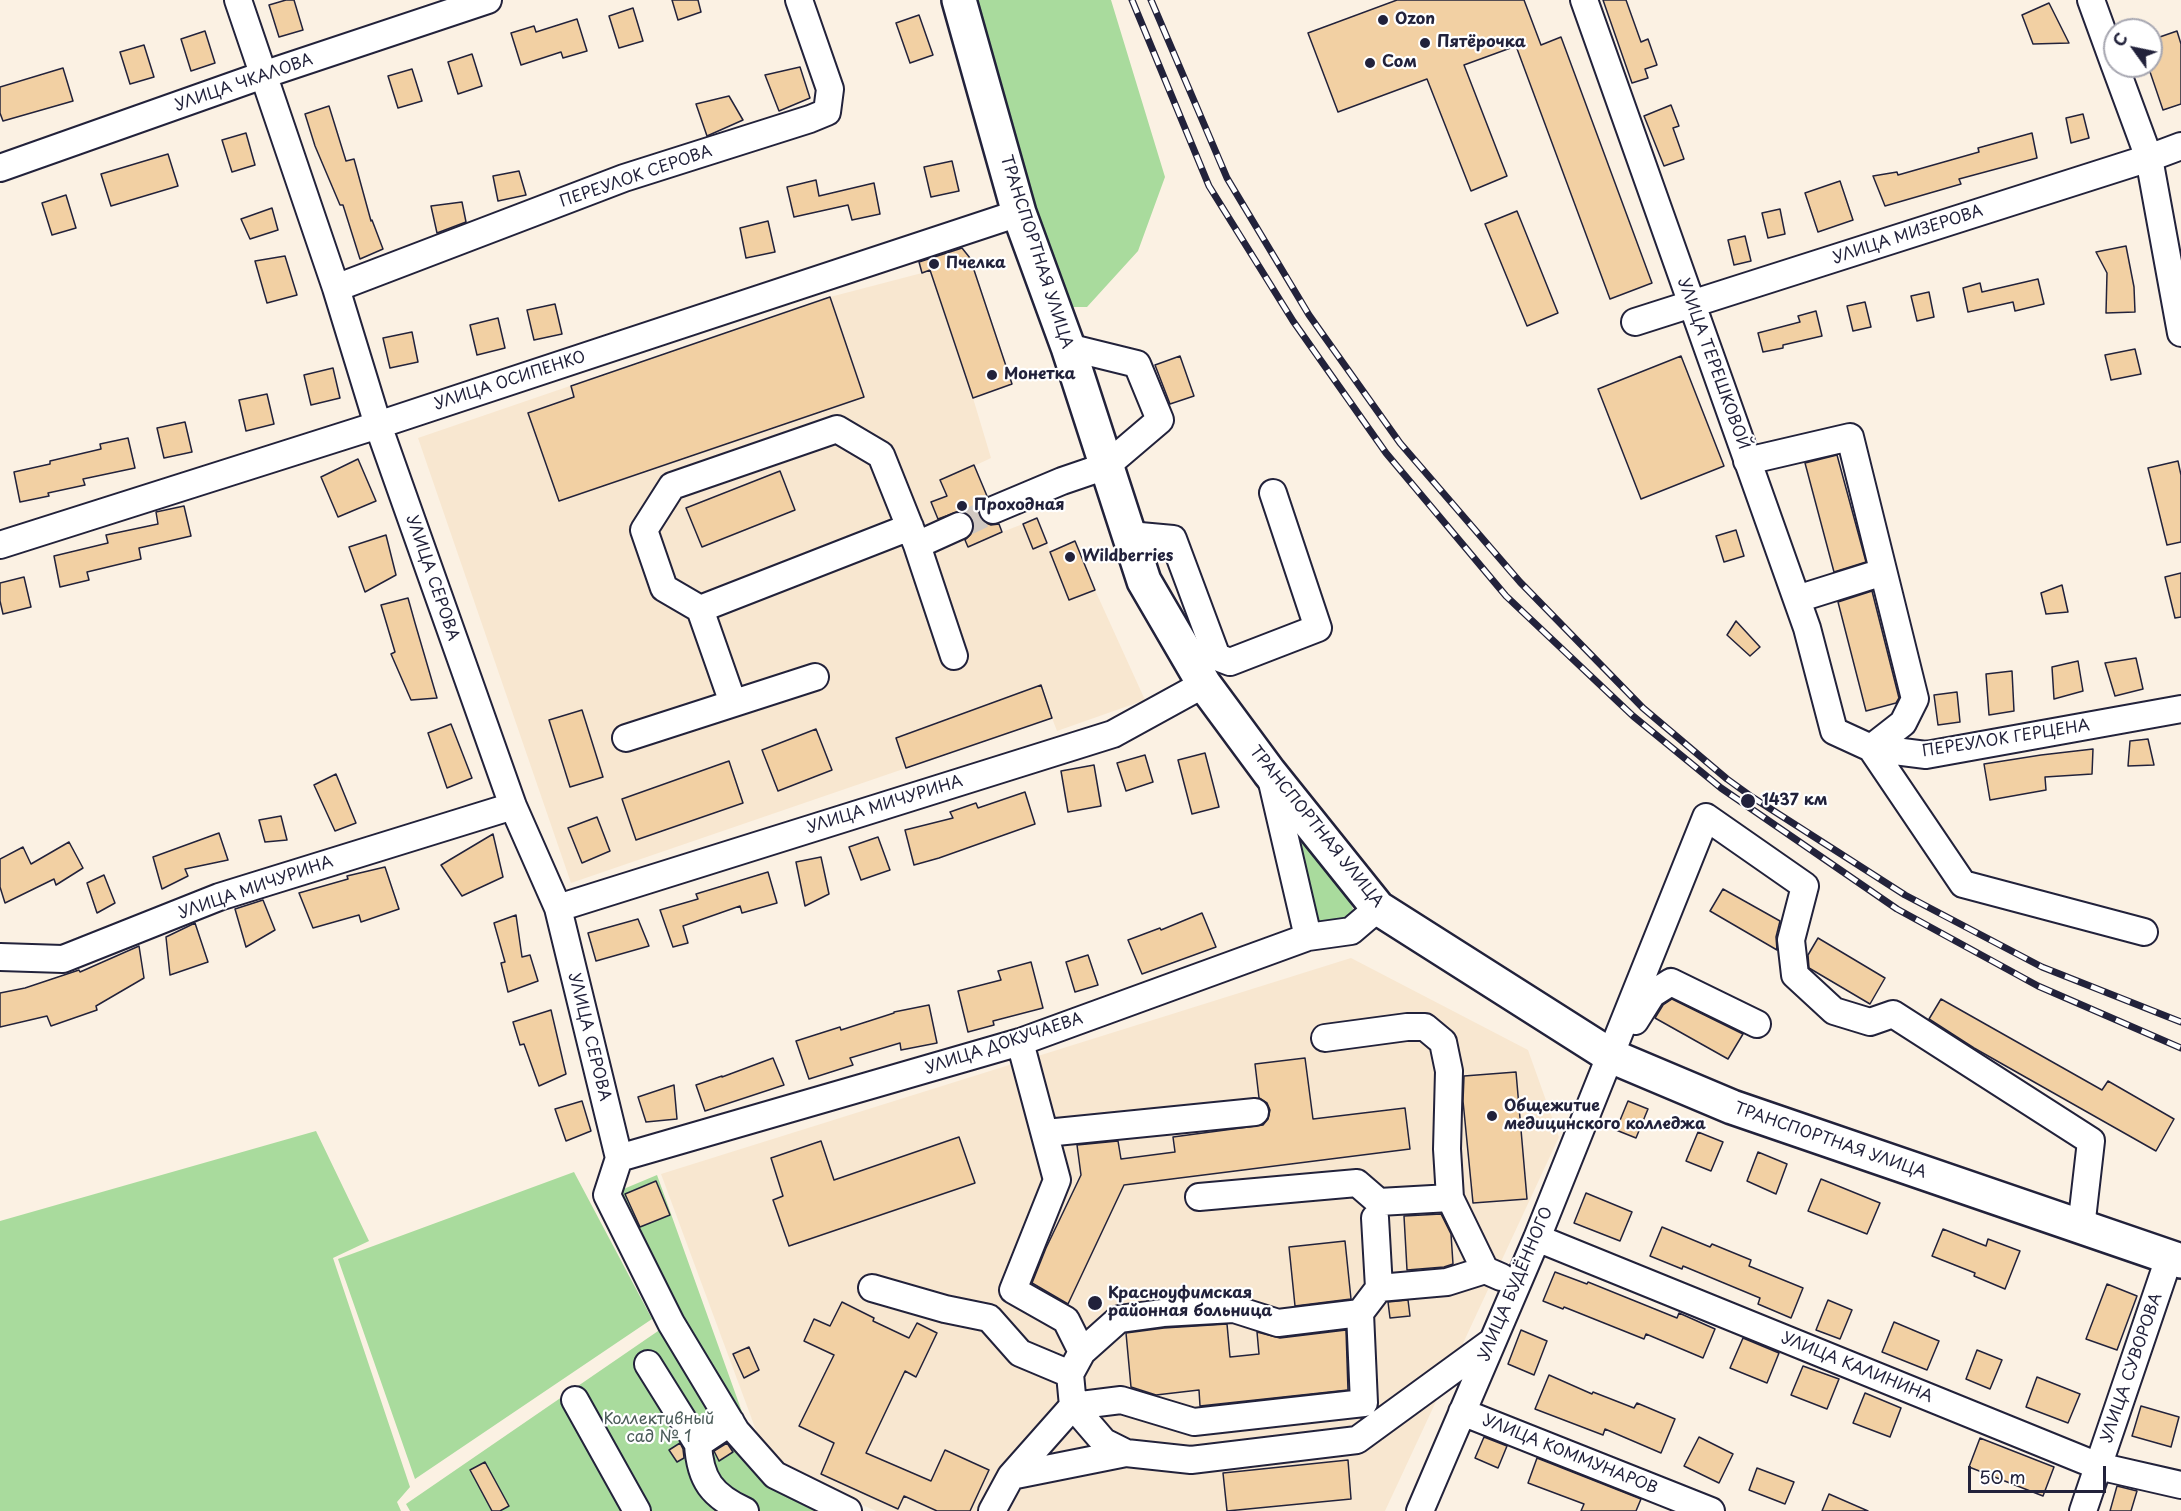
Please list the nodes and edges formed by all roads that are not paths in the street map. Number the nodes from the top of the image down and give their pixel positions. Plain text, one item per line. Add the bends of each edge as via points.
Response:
1 (238, 0) edge
2 (488, 0) edge
3 (799, 0) edge
4 (959, 0) edge
5 (1584, 0) edge
6 (2091, 0) edge
7 (2103, 33) edge
8 (264, 75) junction
9 (2119, 78) edge
10 (2181, 146) edge
11 (2149, 158) junction
12 (0, 168) edge
13 (1019, 213) junction
14 (336, 288) junction
15 (1691, 304) junction
16 (1635, 322) dead end
17 (2181, 333) edge
18 (1068, 347) junction
19 (378, 425) junction
20 (1747, 461) junction
21 (1106, 466) junction
22 (1273, 493) dead end
23 (993, 510) tunnel mouth
24 (959, 526) tunnel mouth
25 (1129, 535) junction
26 (913, 536) junction
27 (0, 545) edge
28 (1883, 572) junction
29 (1797, 599) junction
30 (700, 609) junction
31 (954, 656) dead end
32 (815, 677) dead end
33 (1204, 684) junction
34 (733, 703) junction
35 (2181, 709) edge
36 (1834, 731) joint
37 (626, 738) dead end
38 (1871, 748) junction
39 (1269, 772) junction
40 (513, 806) junction
41 (558, 908) junction
42 (1378, 908) junction
43 (2144, 932) dead end
44 (1308, 937) junction
45 (0, 957) edge
46 (1757, 1024) dead end
47 (1325, 1038) dead end
48 (1020, 1042) junction
49 (1611, 1056) junction
50 (1255, 1112) dead end
51 (1046, 1133) junction
52 (619, 1158) junction
53 (1199, 1197) dead end
54 (1450, 1197) junction
55 (1375, 1218) dead end
56 (2081, 1228) junction
57 (1537, 1238) junction
58 (2175, 1260) edge
59 (1485, 1270) junction
60 (1517, 1284) junction
61 (872, 1288) dead end
62 (1379, 1288) junction
63 (1013, 1290) junction
64 (1360, 1313) junction
65 (989, 1318) junction
66 (1491, 1343) junction
67 (1076, 1363) junction
68 (648, 1364) dead end
69 (575, 1400) dead end
70 (1073, 1406) junction
71 (1462, 1412) junction
72 (731, 1422) junction
73 (698, 1444) junction
74 (1126, 1453) junction
75 (2098, 1466) junction
76 (1011, 1476) junction
77 (2181, 1485) edge
78 (1420, 1510) edge
79 (637, 1511) edge
80 (745, 1511) edge
81 (848, 1511) edge
82 (992, 1511) edge
83 (1710, 1511) edge
84 (2083, 1511) edge

1 - 8 street, УЛИЦА СЕРОВА
2 - 8 street, УЛИЦА ЧКАЛОВА
3 - 14 street, ПЕРЕУЛОК СЕРОВА via 830,89 827,112 624,178
4 - 13 main road, ТРАНСПОРТНАЯ УЛИЦА
5 - 15 street, УЛИЦА ТЕРЕШКОВОЙ
6 - 7 street
8 - 12 street, УЛИЦА ЧКАЛОВА
8 - 14 street, УЛИЦА СЕРОВА
9 - 11 street
10 - 11 street, УЛИЦА МИЗЕРОВА
11 - 15 street, УЛИЦА МИЗЕРОВА
11 - 17 street
13 - 18 main road, ТРАНСПОРТНАЯ УЛИЦА
13 - 19 street, УЛИЦА ОСИПЕНКО
14 - 19 street, УЛИЦА СЕРОВА
15 - 16 street, УЛИЦА МИЗЕРОВА
15 - 20 street, УЛИЦА ТЕРЕШКОВОЙ
18 - 21 main road, ТРАНСПОРТНАЯ УЛИЦА
18 - 21 street via 1137,364 1160,420
19 - 27 street, УЛИЦА ОСИПЕНКО
19 - 40 street, УЛИЦА СЕРОВА
20 - 28 street via 1850,437
20 - 29 street, УЛИЦА ТЕРЕШКОВОЙ
21 - 23 street
21 - 25 main road, ТРАНСПОРТНАЯ УЛИЦА
22 - 25 street via 1318,628 1230,662 1217,657 1173,539
24 - 26 street
25 - 33 main road, ТРАНСПОРТНАЯ УЛИЦА via 1144,581
26 - 30 street
26 - 30 street via 881,455 837,429 672,486 644,530 664,588
26 - 31 street
28 - 29 street
28 - 38 street via 1915,699 1903,723
29 - 36 street, УЛИЦА ТЕРЕШКОВОЙ
30 - 34 street
32 - 34 street
33 - 39 main road, ТРАНСПОРТНАЯ УЛИЦА
33 - 41 street, УЛИЦА МИЧУРИНА via 1113,734
34 - 37 street
35 - 38 street, ПЕРЕУЛОК ГЕРЦЕНА via 1926,755
36 - 38 street, ПЕРЕУЛОК ГЕРЦЕНА
38 - 43 street via 1963,884
39 - 42 main road, ТРАНСПОРТНАЯ УЛИЦА
39 - 44 street
40 - 41 street, УЛИЦА СЕРОВА
40 - 45 street, УЛИЦА МИЧУРИНА via 219,897 63,959
41 - 52 street, УЛИЦА СЕРОВА
42 - 44 street, УЛИЦА ДОКУЧАЕВА via 1351,931
42 - 49 main road, ТРАНСПОРТНАЯ УЛИЦА
44 - 48 street, УЛИЦА ДОКУЧАЕВА
46 - 49 street via 1671,982 1652,994
47 - 54 street via 1425,1027 1443,1042 1449,1071
48 - 51 street
48 - 52 street, УЛИЦА ДОКУЧАЕВА
49 - 56 main road, ТРАНСПОРТНАЯ УЛИЦА via 1732,1107
49 - 56 street via 1706,817 1805,886 1791,940 1795,975 1834,1011 1870,1022 1893,1014 2091,1141
49 - 57 street, УЛИЦА БУДЁННОГО
50 - 51 street
51 - 63 street via 1057,1180
52 - 72 street via 607,1195 671,1323
53 - 54 street via 1357,1183 1379,1202
54 - 59 street
55 - 62 street
56 - 58 main road, ТРАНСПОРТНАЯ УЛИЦА
57 - 60 street, УЛИЦА БУДЁННОГО
57 - 75 street, УЛИЦА КАЛИНИНА
58 - 75 street, УЛИЦА СУВОРОВА
59 - 60 street
59 - 62 street via 1447,1282
60 - 66 street, УЛИЦА БУДЁННОГО
61 - 65 street
62 - 64 street
63 - 65 street
63 - 67 street via 1066,1320
64 - 67 street via 1278,1323 1234,1309 1119,1319
64 - 70 street via 1364,1403 1194,1422 1121,1400
65 - 67 street via 1020,1353
66 - 71 street, УЛИЦА БУДЁННОГО
66 - 74 street via 1357,1440 1191,1460
67 - 70 street
68 - 73 street
69 - 79 street
70 - 74 street via 1104,1442
70 - 76 street
71 - 78 street, УЛИЦА БУДЁННОГО
71 - 83 street, УЛИЦА КОММУНАРОВ
72 - 73 street
72 - 81 street via 775,1475
73 - 80 street via 699,1464 707,1484
74 - 76 street
75 - 77 street, УЛИЦА КАЛИНИНА
75 - 84 street, УЛИЦА СУВОРОВА
76 - 82 street

